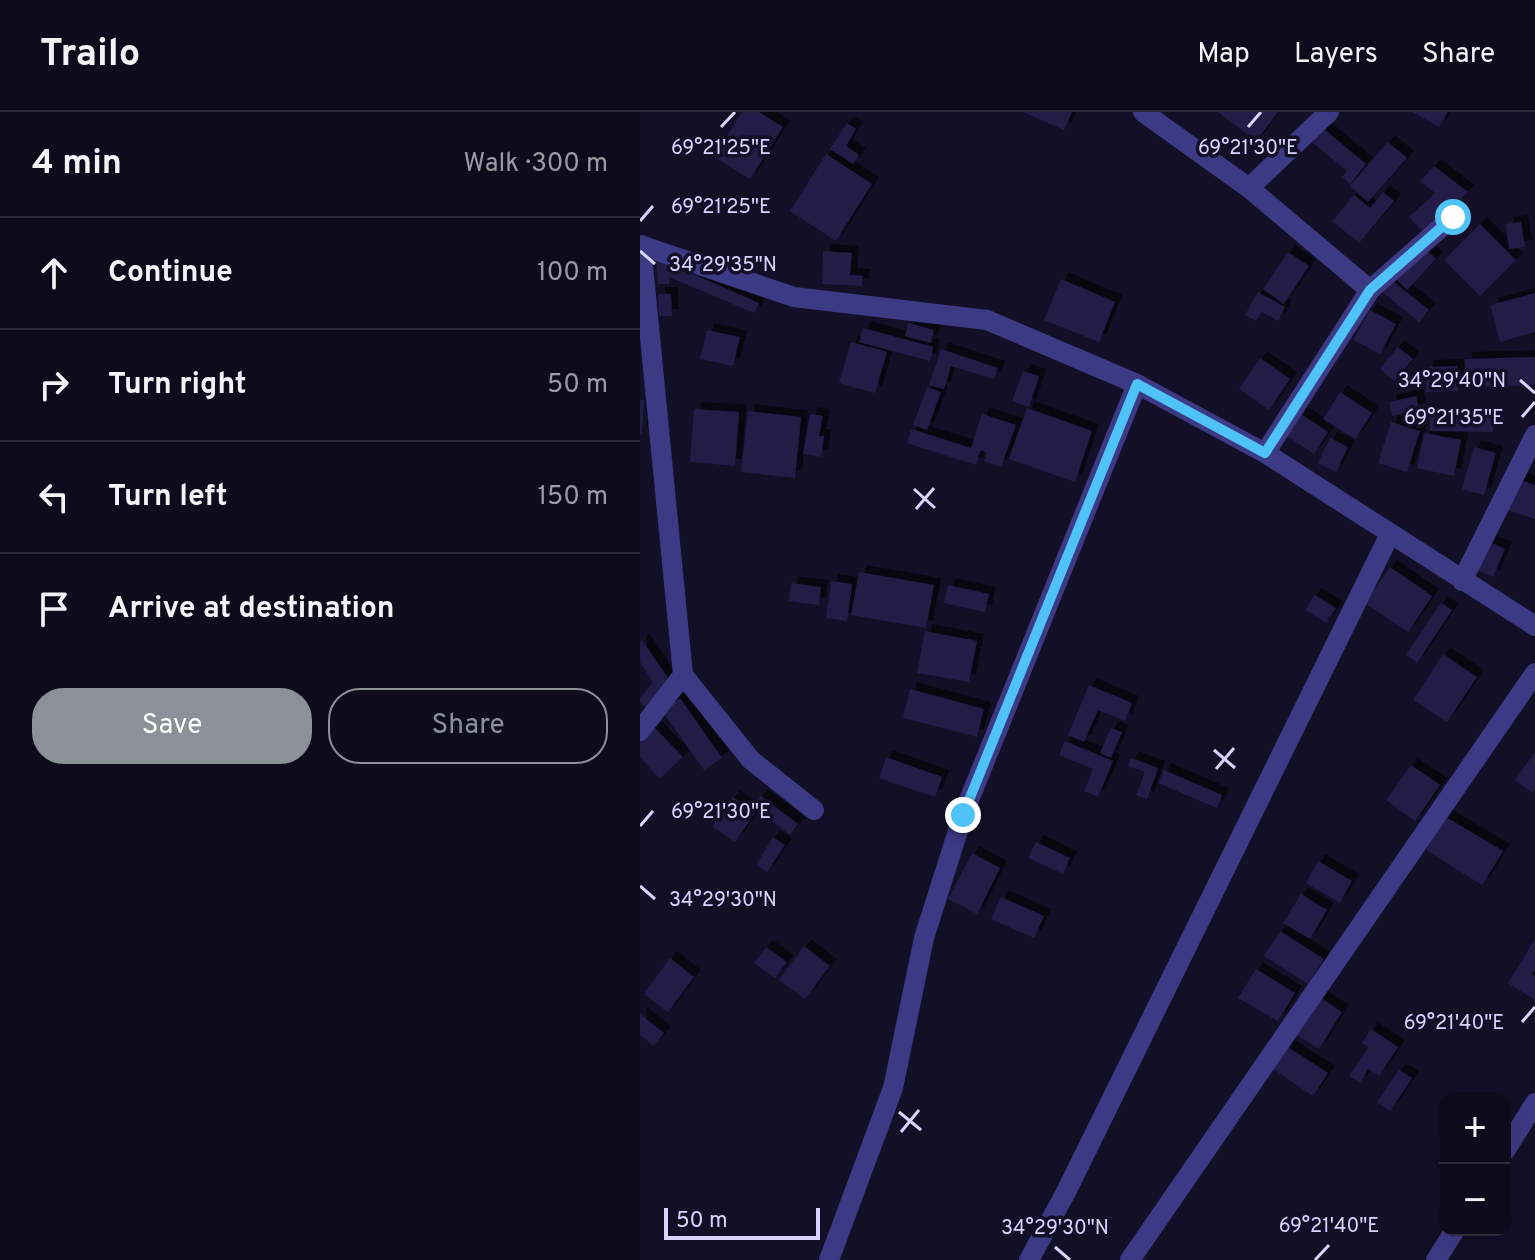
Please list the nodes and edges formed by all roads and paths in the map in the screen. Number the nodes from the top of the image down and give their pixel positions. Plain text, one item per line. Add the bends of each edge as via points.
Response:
1 (1143, 112) edge
2 (1329, 112) edge
3 (1249, 188) junction
4 (1453, 217) dead end
5 (640, 245) edge
6 (1370, 290) junction
7 (1137, 384) junction
8 (1535, 435) edge
9 (1265, 453) junction
10 (1390, 534) junction
11 (1462, 581) junction
12 (1535, 626) edge
13 (1535, 673) edge
14 (683, 675) junction
15 (640, 731) edge
16 (814, 810) dead end
17 (1535, 1103) edge
18 (1511, 1141) edge
19 (1451, 1236) edge
20 (829, 1260) edge
21 (1029, 1260) edge
22 (1130, 1260) edge
23 (1436, 1260) edge

1 - 3 street
2 - 3 street
3 - 6 street
4 - 6 street
5 - 7 street via 794,297 987,320
5 - 14 street
6 - 9 street
7 - 9 street
7 - 20 street via 963,815 924,938 893,1088
8 - 11 street
9 - 10 street
10 - 11 street
10 - 21 street
11 - 12 street
13 - 22 street
14 - 15 street
14 - 16 street via 751,760
17 - 18 street
19 - 23 street

